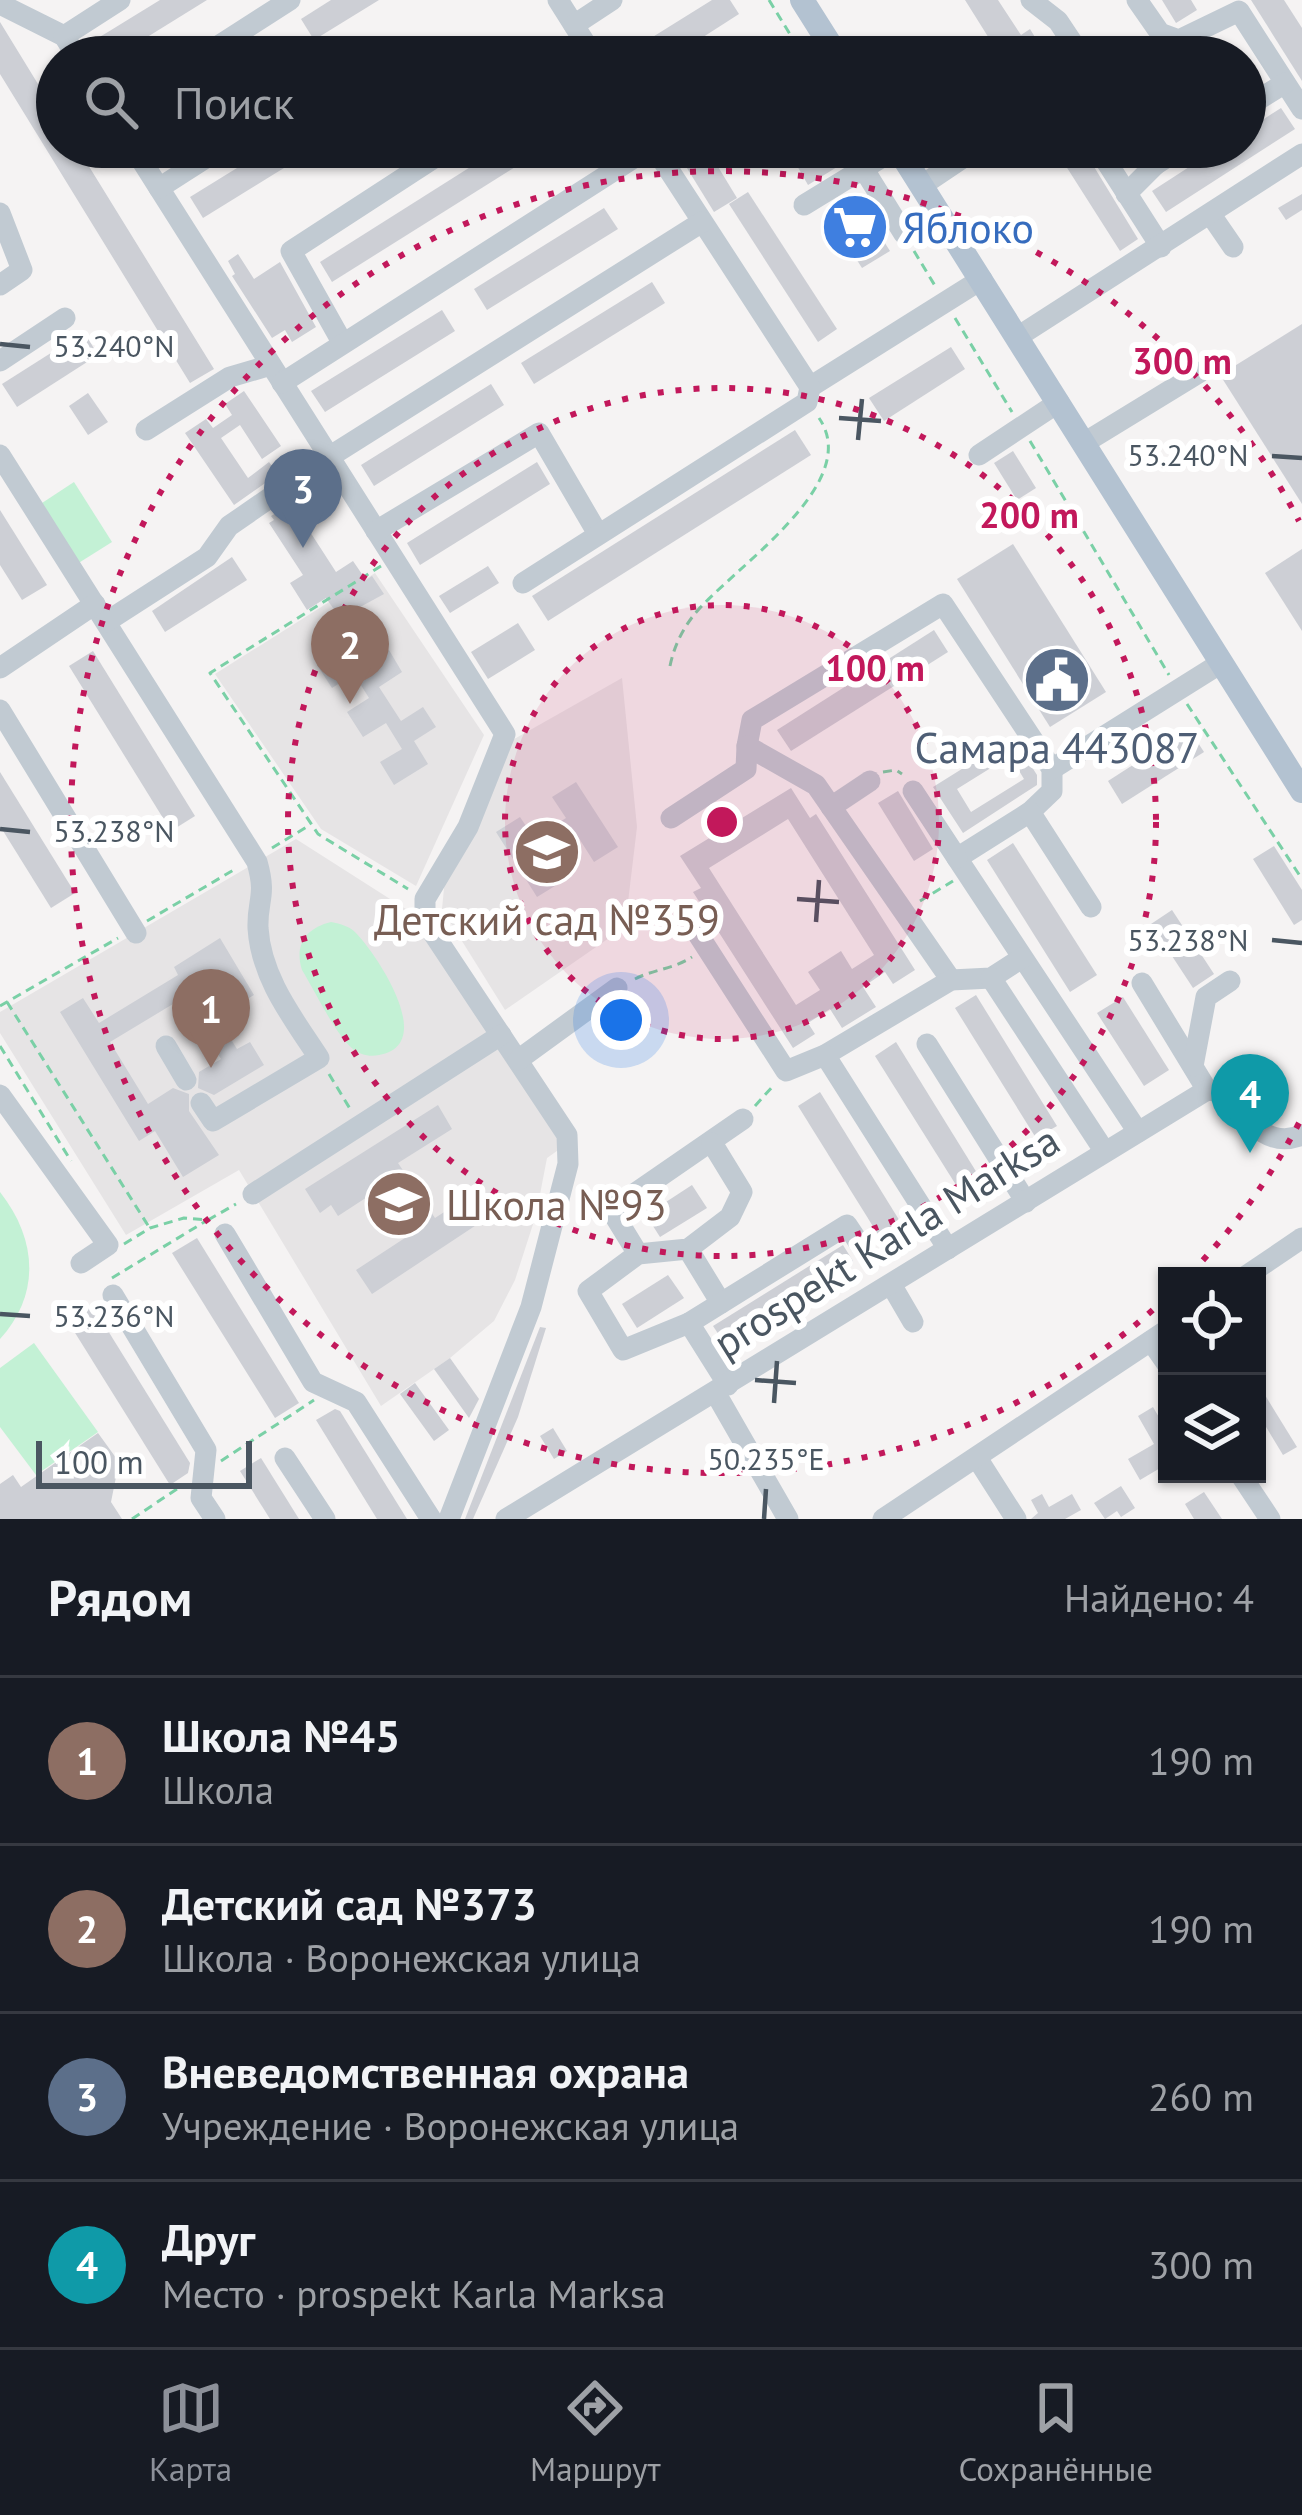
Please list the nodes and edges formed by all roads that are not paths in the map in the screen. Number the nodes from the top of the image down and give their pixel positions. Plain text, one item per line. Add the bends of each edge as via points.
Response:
1 (120, 0) edge
2 (290, 0) edge
3 (558, 0) edge
4 (612, 0) edge
5 (802, 0) edge
6 (1030, 0) edge
7 (1137, 0) edge
8 (0, 4) edge
9 (574, 25) junction
10 (64, 36) joint
11 (234, 36) edge
12 (580, 36) edge
13 (825, 36) edge
14 (1068, 36) edge
15 (1168, 36) edge
16 (1187, 36) edge
17 (1255, 36) edge
18 (1266, 52) edge
19 (1286, 83) junction
20 (1266, 96) edge
21 (1302, 109) edge
22 (1302, 154) edge
23 (147, 168) edge
24 (191, 168) edge
25 (419, 168) edge
26 (619, 168) edge
27 (666, 168) edge
28 (863, 168) joint
29 (910, 168) edge
30 (935, 168) edge
31 (941, 168) edge
32 (1110, 168) edge
33 (1142, 168) edge
34 (918, 181) junction
35 (159, 188) junction
36 (1126, 194) junction
37 (805, 205) dead end
38 (0, 212) edge
39 (1210, 215) junction
40 (702, 222) junction
41 (904, 234) road end
42 (1161, 247) junction
43 (1233, 247) dead end
44 (982, 279) junction
45 (0, 285) edge
46 (65, 318) dead end
47 (1018, 336) junction
48 (342, 342) junction
49 (0, 362) edge
50 (1199, 373) dead end
51 (276, 374) junction
52 (808, 394) junction
53 (1059, 402) junction
54 (146, 430) dead end
55 (1084, 443) junction
56 (0, 455) edge
57 (979, 455) dead end
58 (328, 457) junction
59 (376, 531) junction
60 (598, 534) junction
61 (523, 583) dead end
62 (100, 613) junction
63 (1221, 662) junction
64 (0, 668) edge
65 (0, 710) edge
66 (747, 746) junction
67 (1052, 769) junction
68 (870, 781) road end
69 (913, 791) road end
70 (1302, 791) edge
71 (831, 807) junction
72 (1030, 812) junction
73 (671, 818) dead end
74 (962, 865) junction
75 (1091, 907) dead end
76 (135, 931) road end
77 (700, 937) road end
78 (1022, 958) junction
79 (991, 977) junction
80 (951, 980) junction
81 (1231, 981) dead end
82 (1142, 983) dead end
83 (617, 988) road end
84 (501, 1035) junction
85 (927, 1044) dead end
86 (166, 1046) dead end
87 (825, 1055) junction
88 (518, 1060) junction
89 (1193, 1066) junction
90 (186, 1080) dead end
91 (1207, 1090) junction
92 (0, 1095) edge
93 (201, 1103) dead end
94 (743, 1120) road end
95 (1138, 1132) junction
96 (1300, 1140) edge
97 (712, 1143) junction
98 (1105, 1152) junction
99 (246, 1198) road end
100 (1026, 1202) junction
101 (216, 1227) road end
102 (1302, 1238) edge
103 (688, 1249) junction
104 (948, 1250) junction
105 (638, 1254) junction
106 (869, 1258) dead end
107 (81, 1263) dead end
108 (1259, 1267) edge
109 (892, 1286) junction
110 (113, 1295) road end
111 (721, 1303) junction
112 (913, 1322) dead end
113 (689, 1323) junction
114 (1158, 1336) edge
115 (722, 1388) junction
116 (285, 1458) dead end
117 (977, 1458) junction
118 (1246, 1483) edge
119 (534, 1512) edge
120 (214, 1519) edge
121 (325, 1519) edge
122 (431, 1519) edge
123 (449, 1519) edge
124 (506, 1519) edge
125 (788, 1519) edge
126 (883, 1519) edge
127 (1016, 1519) edge
128 (1270, 1519) edge

1 - 10 street
2 - 11 street
3 - 9 street
4 - 9 street
5 - 13 main road
6 - 14 street
7 - 15 street
8 - 10 street
9 - 12 street
16 - 17 street via 1239,11
18 - 19 street
19 - 20 street
19 - 21 street
22 - 39 street
23 - 35 street
24 - 35 street
25 - 48 street via 291,251
26 - 48 street
27 - 40 street
28 - 37 street
28 - 41 street
29 - 34 main road
30 - 34 street
31 - 34 street
32 - 36 street
33 - 36 street
34 - 44 main road
35 - 51 street
36 - 42 street
38 - 45 street via 22,270
39 - 42 street
39 - 43 street
40 - 52 street
40 - 58 street
42 - 47 street
44 - 47 main road
44 - 52 street
46 - 49 street
47 - 53 main road
48 - 51 street
50 - 55 street
51 - 54 street via 230,376
51 - 58 street
52 - 60 street
53 - 55 main road
53 - 57 street
55 - 63 main road
56 - 62 street
58 - 59 street
58 - 62 street via 230,526 207,557
59 - 60 street via 539,433
59 - 84 street via 505,734 468,827 425,899 425,921
60 - 61 street
62 - 64 street
62 - 93 street via 254,858 265,888 258,927 270,981 319,1058 213,1121
63 - 67 street
63 - 70 main road
65 - 76 street
66 - 67 street via 752,720 943,604
66 - 71 street via 816,784
66 - 73 street via 746,769
67 - 72 street via 1052,791
68 - 71 street
69 - 74 street
71 - 80 street
72 - 74 street
72 - 75 street
74 - 78 street
77 - 87 street via 786,1071
78 - 79 street
78 - 95 street
79 - 80 street
79 - 98 street
80 - 87 street
81 - 89 street via 1206,997
82 - 89 street
83 - 88 street
84 - 88 street
84 - 99 street
85 - 100 street
86 - 90 street
87 - 104 street
88 - 123 street via 567,1135 568,1164 531,1307
89 - 91 street
91 - 95 street, prospekt Karla Marksa
91 - 96 street via 1225,1092 1259,1132
92 - 107 street via 108,1245
94 - 97 street
95 - 98 street, prospekt Karla Marksa
97 - 103 street via 742,1192 730,1217
97 - 105 street via 611,1210
98 - 100 street, prospekt Karla Marksa
100 - 104 street, prospekt Karla Marksa
101 - 122 street via 313,1382 356,1402
102 - 108 street
103 - 105 street
103 - 111 street
104 - 109 street, prospekt Karla Marksa
105 - 113 street via 588,1291 623,1350
106 - 111 street via 847,1225
109 - 112 street
109 - 115 street, prospekt Karla Marksa
110 - 120 street via 206,1450 201,1498
111 - 113 street
113 - 115 street
114 - 117 street
115 - 119 street, prospekt Karla Marksa
115 - 125 street
116 - 121 street
117 - 126 street
117 - 127 street
118 - 128 street
119 - 124 street, prospekt Karla Marksa

